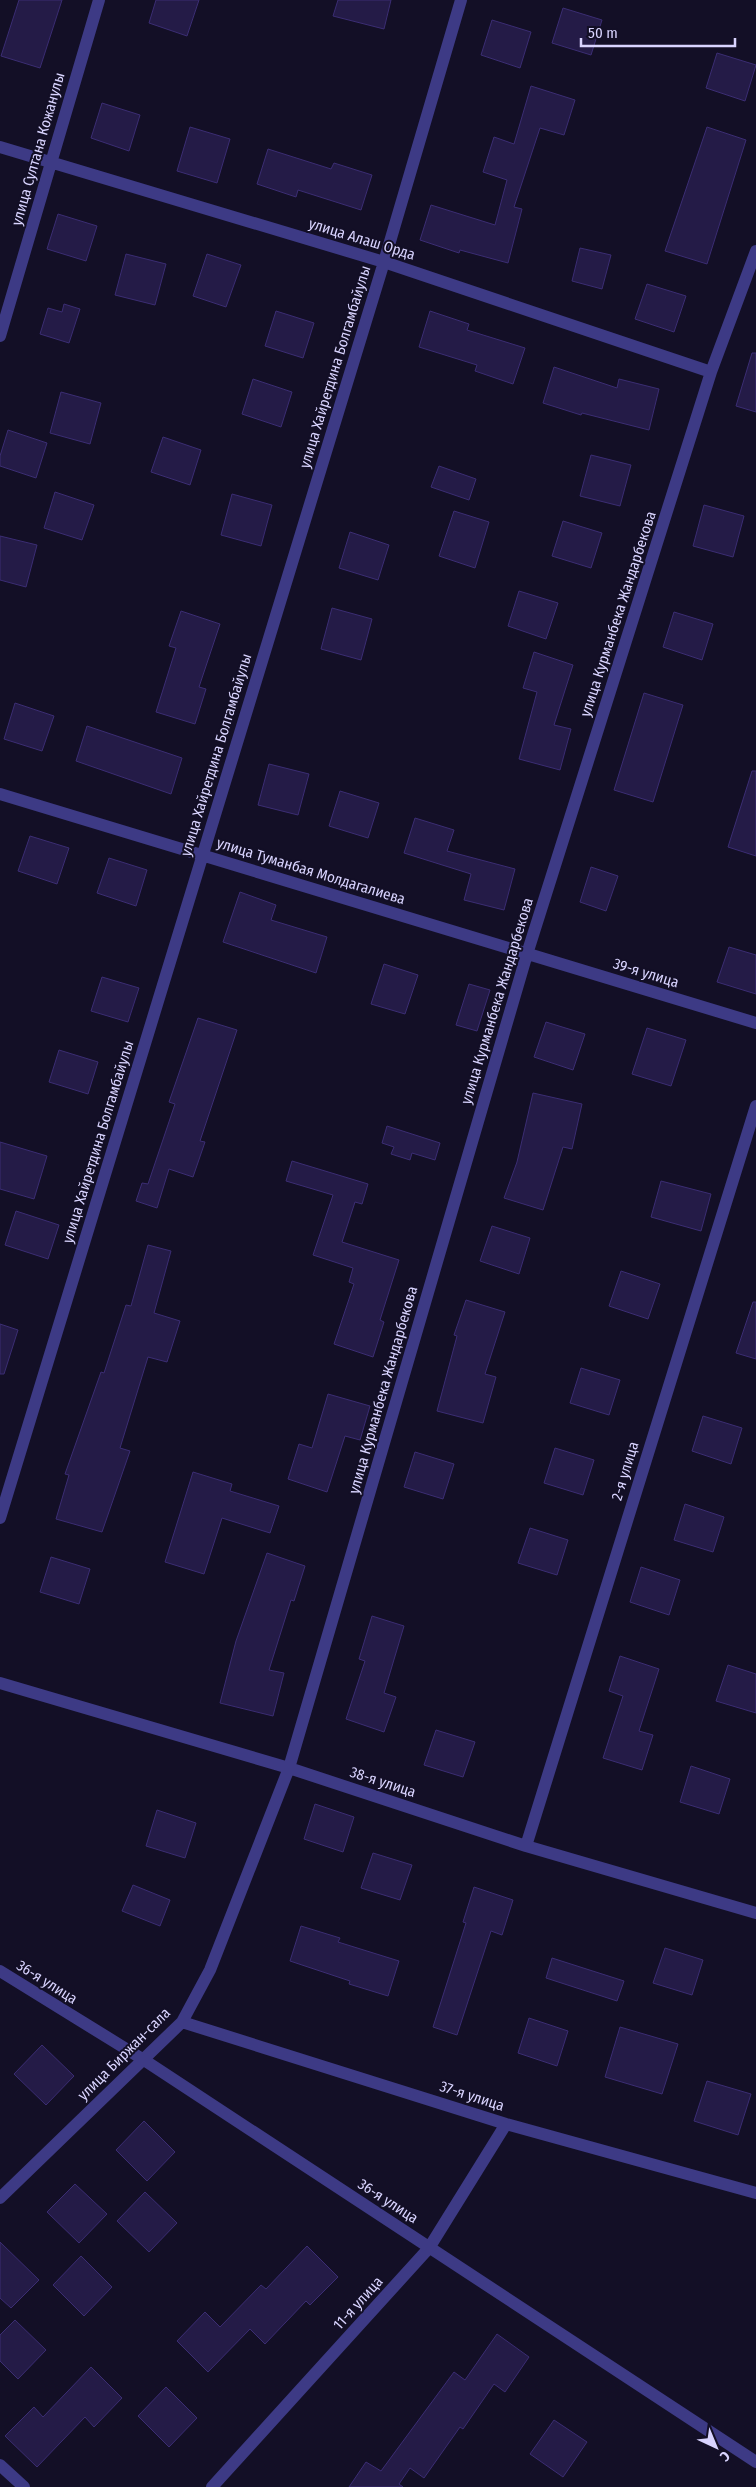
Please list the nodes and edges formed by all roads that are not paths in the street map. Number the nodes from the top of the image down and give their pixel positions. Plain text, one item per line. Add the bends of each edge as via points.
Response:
1 (99, 0) edge
2 (461, 0) edge
3 (0, 147) edge
4 (51, 162) junction
5 (756, 250) edge
6 (384, 262) junction
7 (0, 336) edge
8 (711, 372) junction
9 (0, 794) edge
10 (202, 855) junction
11 (527, 954) junction
12 (756, 1023) edge
13 (756, 1106) edge
14 (0, 1518) edge
15 (0, 1683) edge
16 (290, 1768) junction
17 (526, 1846) junction
18 (756, 1913) edge
19 (0, 1972) edge
20 (182, 2022) junction
21 (144, 2060) junction
22 (506, 2124) junction
23 (756, 2193) edge
24 (0, 2198) edge
25 (429, 2248) junction
26 (756, 2462) edge
27 (0, 2465) edge
28 (24, 2487) edge
29 (212, 2487) edge

1 - 4 street, улица Султана Кожанулы
2 - 6 street, улица Хайретдина Болгамбайулы
3 - 4 street, улица Алаш Орда
4 - 6 street, улица Алаш Орда
4 - 7 street, улица Султана Кожанулы
5 - 8 street, улица Курманбека Жандарбекова
6 - 8 street, улица Алаш Орда
6 - 10 street, улица Хайретдина Болгамбайулы
8 - 11 street, улица Курманбека Жандарбекова
9 - 10 street, улица Туманбая Молдагалиева
10 - 11 street, улица Туманбая Молдагалиева
10 - 14 street, улица Хайретдина Болгамбайулы
11 - 12 street, 39-я улица
11 - 16 street, улица Курманбека Жандарбекова
13 - 17 street, 2-я улица
15 - 16 street, 38-я улица
16 - 17 street, 38-я улица
16 - 20 street, улица Биржан-сала via 210,1970
17 - 18 street, 38-я улица
19 - 21 street, 36-я улица
20 - 21 street, улица Биржан-сала
20 - 22 street, 37-я улица
21 - 24 street, улица Биржан-сала
21 - 25 street, 36-я улица
22 - 23 street, 37-я улица
22 - 25 street, 11-я улица
25 - 26 street, 36-я улица
25 - 29 street, 11-я улица
27 - 28 street

